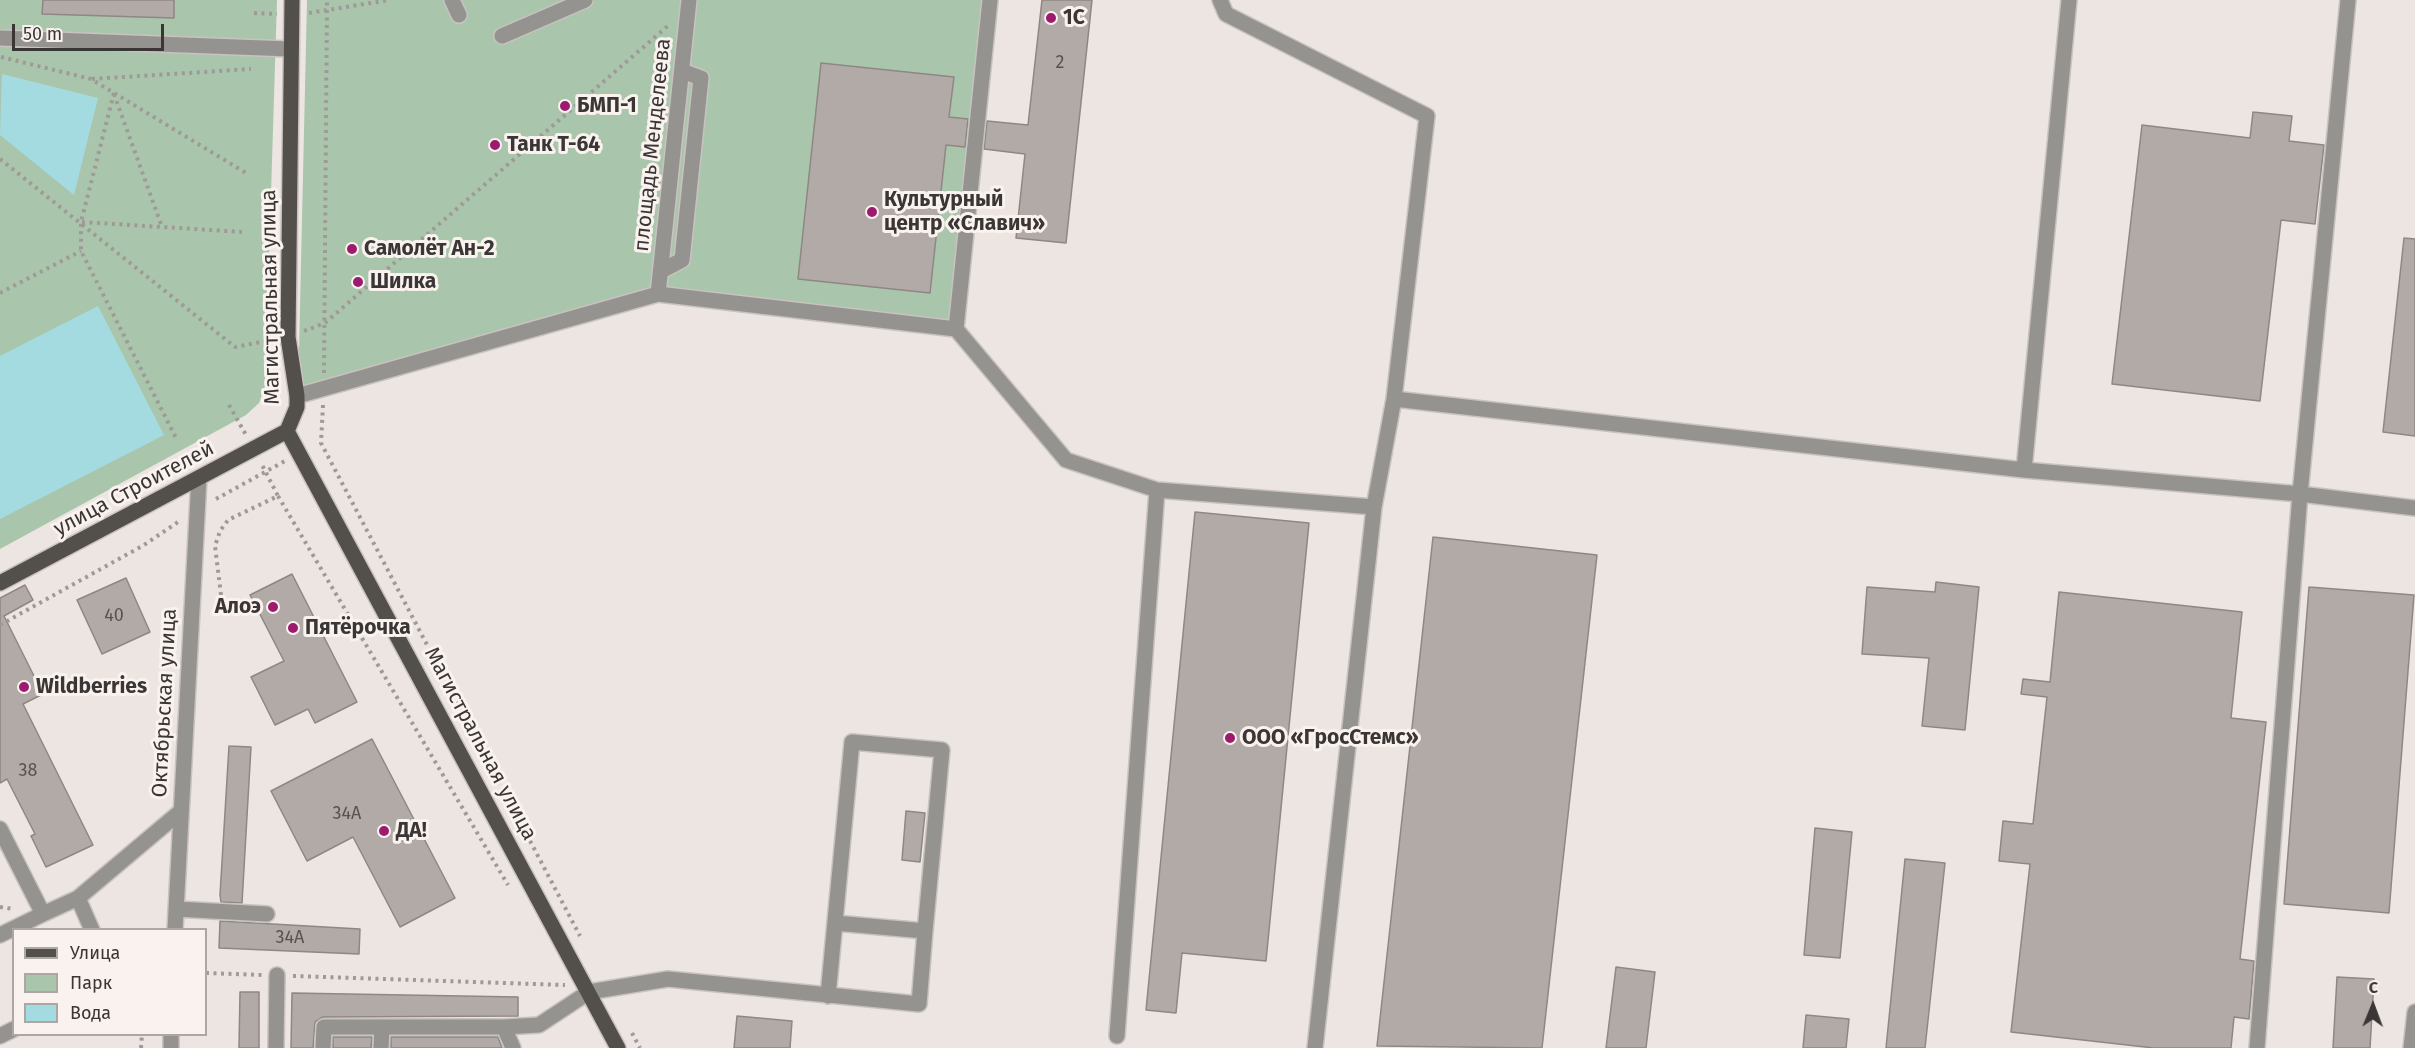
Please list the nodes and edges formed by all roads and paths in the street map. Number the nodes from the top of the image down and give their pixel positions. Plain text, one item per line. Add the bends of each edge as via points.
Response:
1 (327, 0) edge
2 (389, 0) edge
3 (452, 0) edge
4 (585, 0) edge
5 (990, 0) edge
6 (1220, 0) edge
7 (2069, 0) edge
8 (2348, 0) edge
9 (689, 4) edge
10 (292, 7) edge
11 (327, 12) junction
12 (254, 13) dead end
13 (459, 15) dead end
14 (502, 36) dead end
15 (0, 38) edge
16 (290, 49) junction
17 (0, 57) edge
18 (251, 69) dead end
19 (91, 79) junction
20 (114, 93) junction
21 (0, 159) edge
22 (246, 172) dead end
23 (81, 222) junction
24 (162, 227) junction
25 (242, 232) dead end
26 (81, 251) junction
27 (0, 293) edge
28 (658, 294) junction
29 (325, 323) junction
30 (956, 328) junction
31 (288, 337) junction
32 (323, 388) junction
33 (297, 396) junction
34 (1394, 399) junction
35 (287, 431) junction
36 (176, 438) dead end
37 (2024, 470) junction
38 (198, 478) junction
39 (1157, 490) junction
40 (2300, 494) junction
41 (278, 496) junction
42 (1374, 507) junction
43 (2415, 508) edge
44 (197, 510) junction
45 (0, 583) edge
46 (221, 595) dead end
47 (0, 625) edge
48 (180, 812) junction
49 (0, 829) edge
50 (513, 893) dead end
51 (78, 898) junction
52 (176, 909) junction
53 (43, 914) junction
54 (267, 914) dead end
55 (835, 923) junction
56 (14, 928) edge
57 (91, 928) edge
58 (175, 928) edge
59 (926, 931) junction
60 (580, 937) dead end
61 (207, 973) edge
62 (278, 975) junction
63 (562, 975) dead end
64 (568, 985) junction
65 (589, 992) junction
66 (828, 996) junction
67 (576, 1001) junction
68 (2415, 1012) edge
69 (382, 1027) junction
70 (504, 1027) junction
71 (630, 1028) dead end
72 (1117, 1036) dead end
73 (276, 1048) edge
74 (323, 1048) edge
75 (381, 1048) edge
76 (513, 1048) edge
77 (618, 1048) edge
78 (640, 1048) edge
79 (1315, 1048) edge
80 (2257, 1048) edge
81 (2411, 1048) edge

1 - 11 path
2 - 11 path
3 - 13 street
4 - 14 street
5 - 30 street
6 - 34 street via 1226,14 1427,116
7 - 37 street
8 - 40 street
9 - 28 street, площадь Менделеева
9 - 29 path
10 - 11 path
10 - 12 path
10 - 16 main road, Магистральная улица
11 - 29 path
15 - 16 street
16 - 31 main road, Магистральная улица
17 - 19 path
18 - 19 path
19 - 20 path
20 - 22 path
20 - 23 path
20 - 24 path
21 - 23 path
23 - 24 path
23 - 26 path
23 - 31 path via 235,347
24 - 25 path
26 - 27 path
26 - 36 path
28 - 30 street
28 - 32 street
29 - 31 path
29 - 32 path
30 - 39 street via 1066,460
31 - 33 main road, Магистральная улица
32 - 33 street
32 - 60 path via 321,443
33 - 35 main road, Магистральная улица via 297,407
34 - 37 street
34 - 42 street
35 - 38 main road, улица Строителей
35 - 65 main road, Магистральная улица
37 - 40 street
38 - 44 street, Октябрьская улица
38 - 45 main road, улица Строителей
39 - 42 street
39 - 72 street
40 - 43 street
40 - 80 street
41 - 44 path via 266,472
41 - 46 path via 228,520 220,531 215,546
41 - 50 path
42 - 79 street
44 - 47 path via 144,545
44 - 48 street, Октябрьская улица
48 - 51 street
48 - 52 street, Октябрьская улица
49 - 53 street
51 - 53 street
51 - 57 street
52 - 54 street
52 - 58 street, Октябрьская улица
53 - 56 street
55 - 59 street
55 - 59 street via 852,742 942,750
55 - 66 street
59 - 66 street via 919,1004
61 - 62 path
62 - 64 path
62 - 73 street
63 - 64 path
64 - 67 path
65 - 66 street via 668,979
65 - 67 street
65 - 77 main road, Магистральная улица
67 - 70 street via 539,1024
68 - 81 street
69 - 70 street
69 - 74 street via 324,1027
69 - 75 street
70 - 76 street
71 - 78 path

